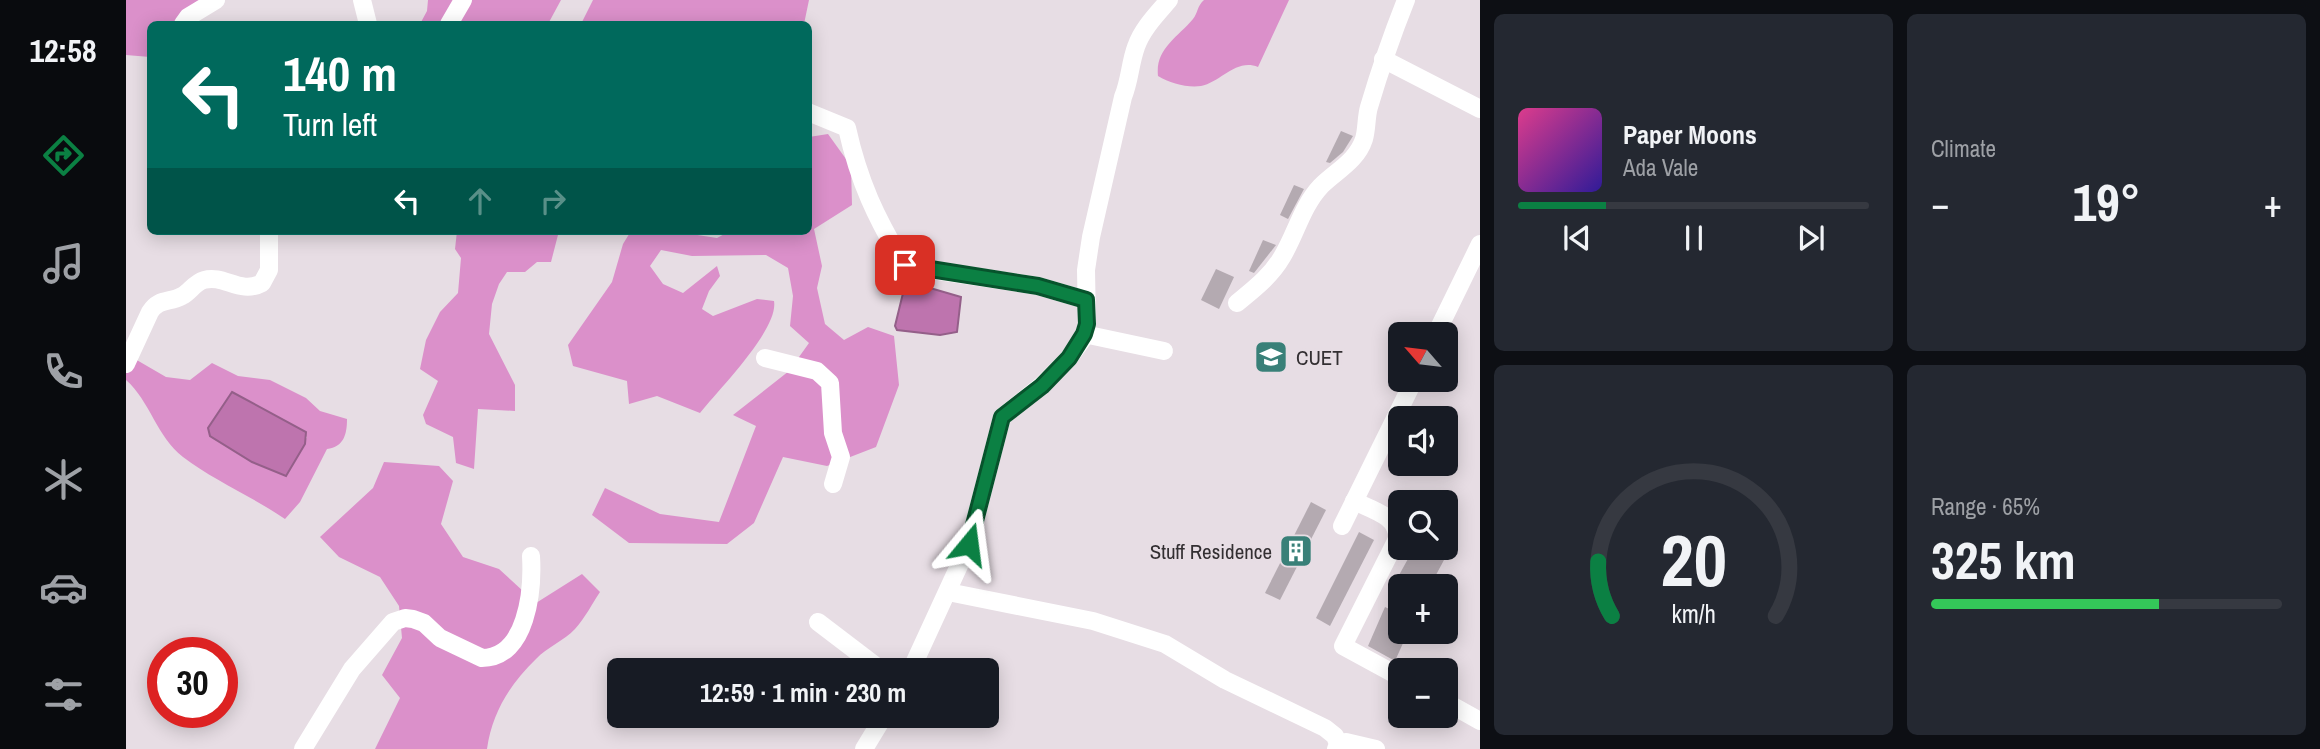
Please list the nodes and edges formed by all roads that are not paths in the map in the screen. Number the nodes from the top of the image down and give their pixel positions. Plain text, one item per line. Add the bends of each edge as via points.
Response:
1 (216, 0) edge
2 (362, 0) edge
3 (463, 0) edge
4 (1169, 0) edge
5 (1406, 0) edge
6 (185, 21) edge
7 (367, 21) edge
8 (451, 21) edge
9 (1383, 59) junction
10 (1480, 109) edge
11 (812, 114) edge
12 (269, 235) edge
13 (1480, 244) edge
14 (1086, 300) junction
15 (1237, 303) dead end
16 (1442, 322) edge
17 (1084, 334) junction
18 (1164, 351) dead end
19 (765, 358) dead end
20 (126, 364) edge
21 (1408, 392) edge
22 (833, 484) dead end
23 (1354, 501) junction
24 (1342, 526) dead end
25 (531, 556) dead end
26 (948, 592) junction
27 (818, 622) dead end
28 (865, 658) edge
29 (917, 658) edge
30 (1388, 670) edge
31 (1458, 709) edge
32 (1480, 721) edge
33 (877, 728) edge
34 (1337, 746) edge
35 (303, 749) edge
36 (864, 749) edge
37 (1376, 749) edge

1 - 6 street
2 - 7 street
3 - 8 street
4 - 14 street via 1135,49 1091,237
5 - 9 street
9 - 10 street
9 - 15 street via 1359,150 1321,186 1268,277
11 - 14 street via 846,128 858,175 905,265 1038,286
12 - 20 street via 269,270 262,283 239,288 207,279 181,297 163,299 154,305
13 - 16 street
14 - 17 street
17 - 18 street
17 - 26 street via 1042,386 1002,417 969,544
19 - 22 street via 817,371 830,383 833,433 841,457
21 - 23 street
23 - 24 street
23 - 30 street via 1393,521 1398,529 1343,646
25 - 35 street via 522,623 506,652 482,659 440,638 424,624 399,619 352,669
26 - 29 street
26 - 34 street via 1093,621 1165,644 1225,680 1317,723 1335,736
27 - 28 street
31 - 32 street
33 - 36 street
34 - 37 street via 1346,742

